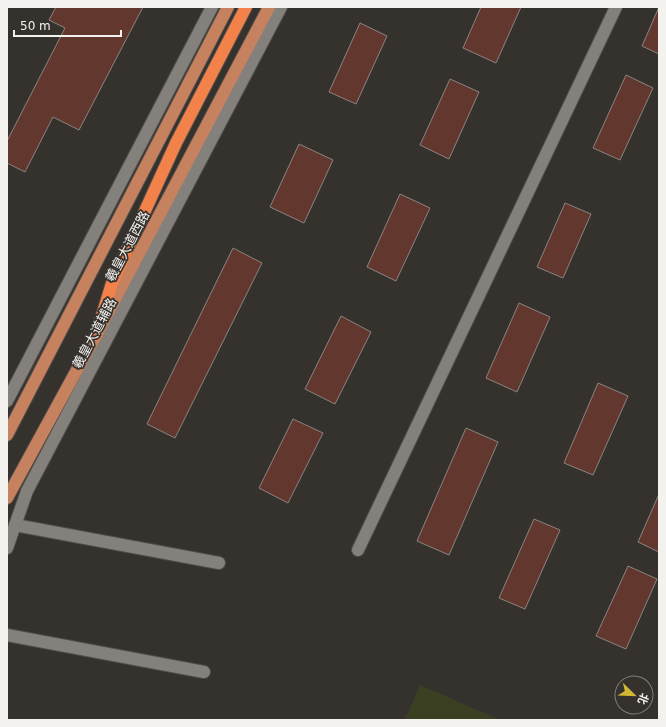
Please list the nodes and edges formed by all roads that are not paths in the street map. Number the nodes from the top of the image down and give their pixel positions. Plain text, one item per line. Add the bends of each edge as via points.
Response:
1 (212, 7) edge
2 (228, 7) edge
3 (246, 7) edge
4 (269, 7) edge
5 (281, 7) edge
6 (616, 7) edge
7 (96, 335) junction
8 (7, 401) edge
9 (7, 435) edge
10 (7, 498) edge
11 (15, 526) junction
12 (7, 548) edge
13 (358, 550) dead end
14 (220, 563) dead end
15 (7, 635) edge
16 (204, 672) dead end

1 - 8 street
2 - 9 main road, 羲皇大道西路
3 - 7 highway via 176,143 112,283
4 - 7 main road, 羲皇大道西路
5 - 11 street, 羲皇大道辅路 via 27,491
6 - 13 street
7 - 10 main road, 羲皇大道西路
11 - 12 street, 羲皇大道辅路
11 - 14 street
15 - 16 street

